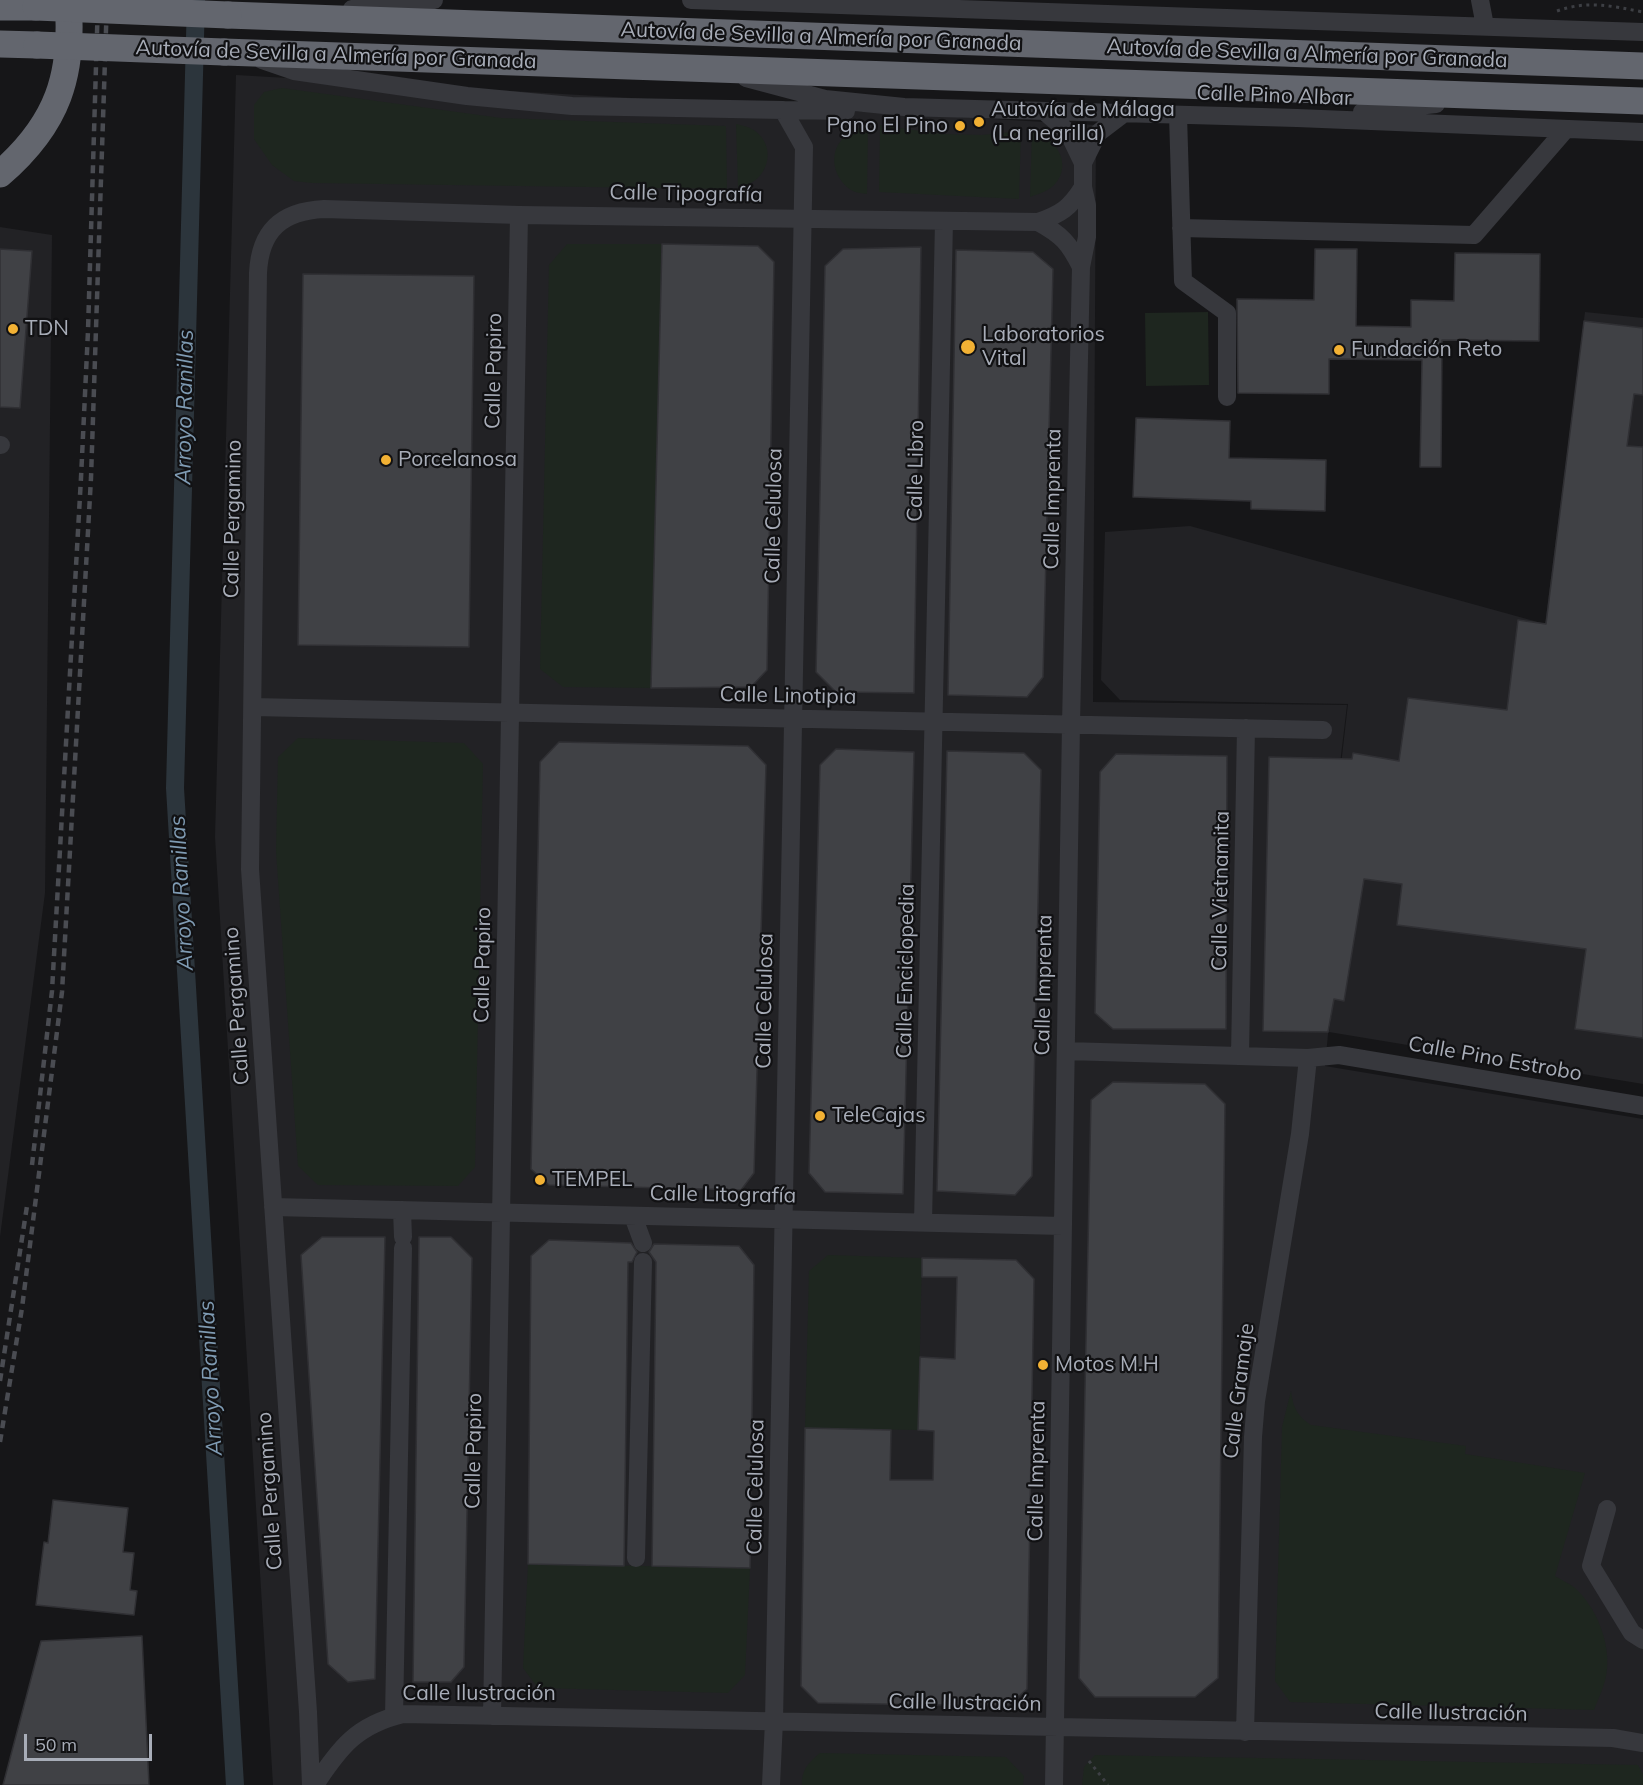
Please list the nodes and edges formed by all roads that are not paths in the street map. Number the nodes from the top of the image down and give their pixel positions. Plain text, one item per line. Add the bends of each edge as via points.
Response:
1 (68, 0) edge
2 (434, 0) edge
3 (691, 0) edge
4 (1142, 0) edge
5 (1480, 0) edge
6 (1093, 6) edge
7 (0, 7) edge
8 (1158, 15) junction
9 (287, 17) junction
10 (1485, 26) junction
11 (1643, 32) edge
12 (0, 44) edge
13 (232, 52) junction
14 (1643, 66) edge
15 (703, 68) junction
16 (1518, 95) junction
17 (1643, 101) edge
18 (904, 107) junction
19 (783, 110) junction
20 (1045, 112) junction
21 (1123, 114) junction
22 (1178, 115) junction
23 (1297, 118) junction
24 (1566, 129) junction
25 (1643, 132) edge
26 (1083, 163) junction
27 (5, 166) edge
28 (1083, 187) junction
29 (519, 214) junction
30 (801, 219) junction
31 (944, 220) junction
32 (1038, 222) junction
33 (274, 227) joint
34 (1181, 228) junction
35 (1081, 267) junction
36 (1227, 397) dead end
37 (253, 707) junction
38 (510, 712) junction
39 (793, 718) junction
40 (934, 722) junction
41 (1071, 724) junction
42 (1246, 728) junction
43 (1323, 730) dead end
44 (1066, 1051) junction
45 (1240, 1056) junction
46 (1308, 1058) junction
47 (1643, 1106) edge
48 (273, 1208) junction
49 (402, 1210) junction
50 (501, 1213) junction
51 (633, 1216) junction
52 (783, 1219) junction
53 (923, 1222) junction
54 (1064, 1226) junction
55 (643, 1243) dead end
56 (643, 1262) dead end
57 (1607, 1509) dead end
58 (636, 1558) dead end
59 (1643, 1640) edge
60 (394, 1716) junction
61 (492, 1716) junction
62 (774, 1721) junction
63 (1056, 1727) junction
64 (1245, 1732) junction
65 (1643, 1743) edge
66 (313, 1785) edge
67 (771, 1785) edge
68 (1054, 1785) edge

1 - 27 highway via 67,69 56,106 37,137
2 - 9 street
3 - 6 street
4 - 8 street
5 - 10 street
6 - 8 street
7 - 9 highway, Autovía de Sevilla a Almería por Granada, bridge
8 - 10 street
9 - 14 highway, Autovía de Sevilla a Almería por Granada
10 - 11 street
12 - 13 highway, Autovía de Sevilla a Almería por Granada, bridge
13 - 15 highway, Autovía de Sevilla a Almería por Granada
13 - 19 street via 294,71 467,96 572,106
15 - 16 highway, Autovía de Sevilla a Almería por Granada
15 - 18 street via 825,99
16 - 17 highway, Autovía de Sevilla a Almería por Granada
16 - 23 street
18 - 19 street via 855,112
18 - 20 street, Calle Pino Albar
19 - 30 street, Calle Celulosa via 804,147
20 - 21 street, Calle Pino Albar
20 - 26 street, Calle Imprenta via 1068,132
21 - 22 street, Calle Pino Albar
21 - 26 street, Calle Imprenta via 1098,133
22 - 23 street, Calle Pino Albar
22 - 34 street
23 - 24 street, Calle Pino Albar
24 - 25 street, Calle Pino Albar
24 - 34 street via 1474,235
26 - 28 street, Calle Imprenta
28 - 32 street via 1060,215
28 - 35 street, Calle Imprenta via 1087,237
29 - 30 street, Calle Tipografía
29 - 33 street, Calle Tipografía via 310,209 290,214
29 - 38 street, Calle Papiro
30 - 31 street, Calle Tipografía
30 - 39 street, Calle Celulosa
31 - 32 street, Calle Tipografía
31 - 40 street, Calle Libro
32 - 35 street via 1070,245
33 - 37 street, Calle Pergamino via 259,260
34 - 36 street via 1183,281 1227,313
35 - 41 street, Calle Imprenta
37 - 38 street, Calle Linotipia
37 - 48 street, Calle Pergamino via 250,869
38 - 39 street, Calle Linotipia
38 - 50 street, Calle Papiro
39 - 40 street, Calle Linotipia
39 - 52 street, Calle Celulosa
40 - 41 street, Calle Linotipia
40 - 53 street, Calle Enciclopedia
41 - 42 street, Calle Linotipia
41 - 44 street, Calle Imprenta
42 - 43 street, Calle Linotipia
42 - 45 street, Calle Vietnamita
44 - 45 street, Calle Pino Estrobo
44 - 54 street, Calle Imprenta
45 - 46 street, Calle Pino Estrobo
46 - 47 street, Calle Pino Estrobo via 1339,1055
46 - 64 street, Calle Gramaje via 1300,1134 1256,1401
48 - 49 street, Calle Litografía
48 - 66 street, Calle Pergamino
49 - 50 street, Calle Litografía
49 - 60 street
50 - 51 street, Calle Litografía
50 - 61 street, Calle Papiro
51 - 52 street, Calle Litografía
51 - 55 street
52 - 53 street, Calle Litografía
52 - 62 street, Calle Celulosa
53 - 54 street, Calle Litografía
54 - 63 street, Calle Imprenta
56 - 58 street
57 - 59 street via 1591,1566 1632,1633
60 - 61 street, Calle Ilustración
60 - 66 street, Calle Ilustración via 364,1729 335,1755
61 - 62 street, Calle Ilustración
62 - 63 street, Calle Ilustración
62 - 67 street, Calle Celulosa
63 - 64 street, Calle Ilustración
63 - 68 street, Calle Imprenta
64 - 65 street, Calle Ilustración via 1613,1738

